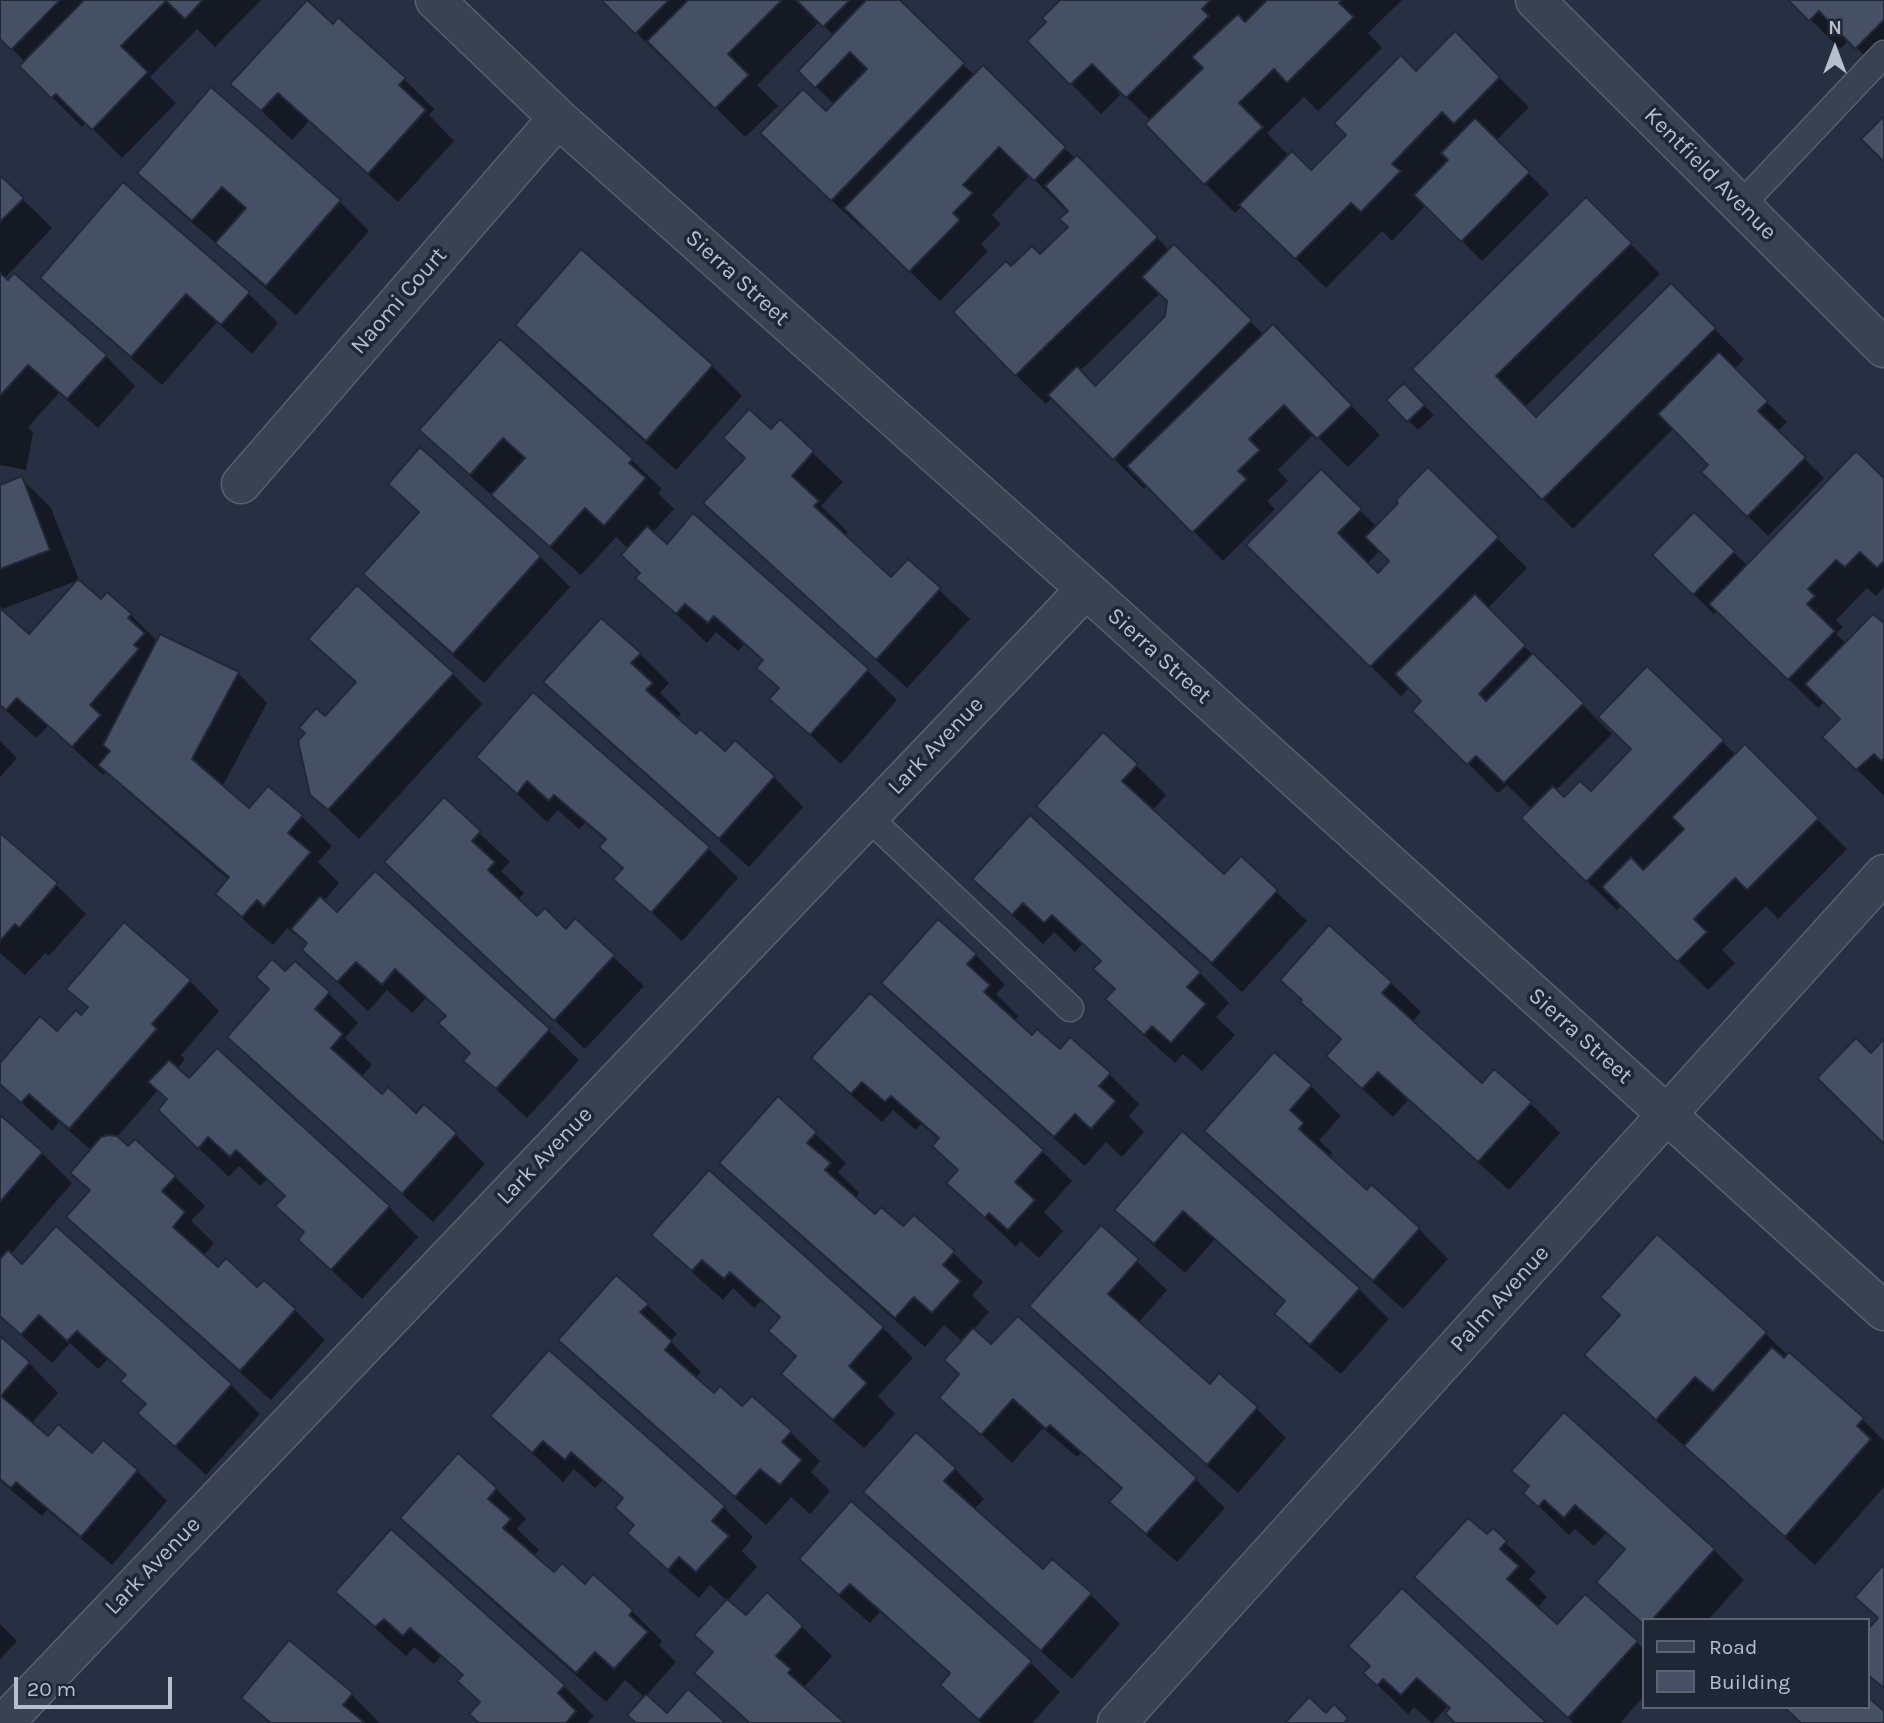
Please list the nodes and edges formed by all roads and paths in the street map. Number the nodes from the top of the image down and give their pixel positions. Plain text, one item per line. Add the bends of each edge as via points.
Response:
1 (435, 0) edge
2 (1535, 0) edge
3 (1884, 54) edge
4 (558, 118) junction
5 (1741, 205) junction
6 (1884, 348) edge
7 (241, 484) dead end
8 (1086, 589) junction
9 (868, 817) junction
10 (1884, 874) edge
11 (1070, 1008) dead end
12 (1667, 1115) junction
13 (1884, 1311) edge
14 (4, 1723) edge
15 (1117, 1723) edge

1 - 4 street, Sierra Street
2 - 5 street, Kentfield Avenue
3 - 5 lane
4 - 7 street, Naomi Court
4 - 8 street, Sierra Street
5 - 6 street, Kentfield Avenue
8 - 9 street, Lark Avenue
8 - 12 street, Sierra Street
9 - 11 lane
9 - 14 street, Lark Avenue
10 - 12 street, Palm Avenue
12 - 13 street, Sierra Street
12 - 15 street, Palm Avenue

